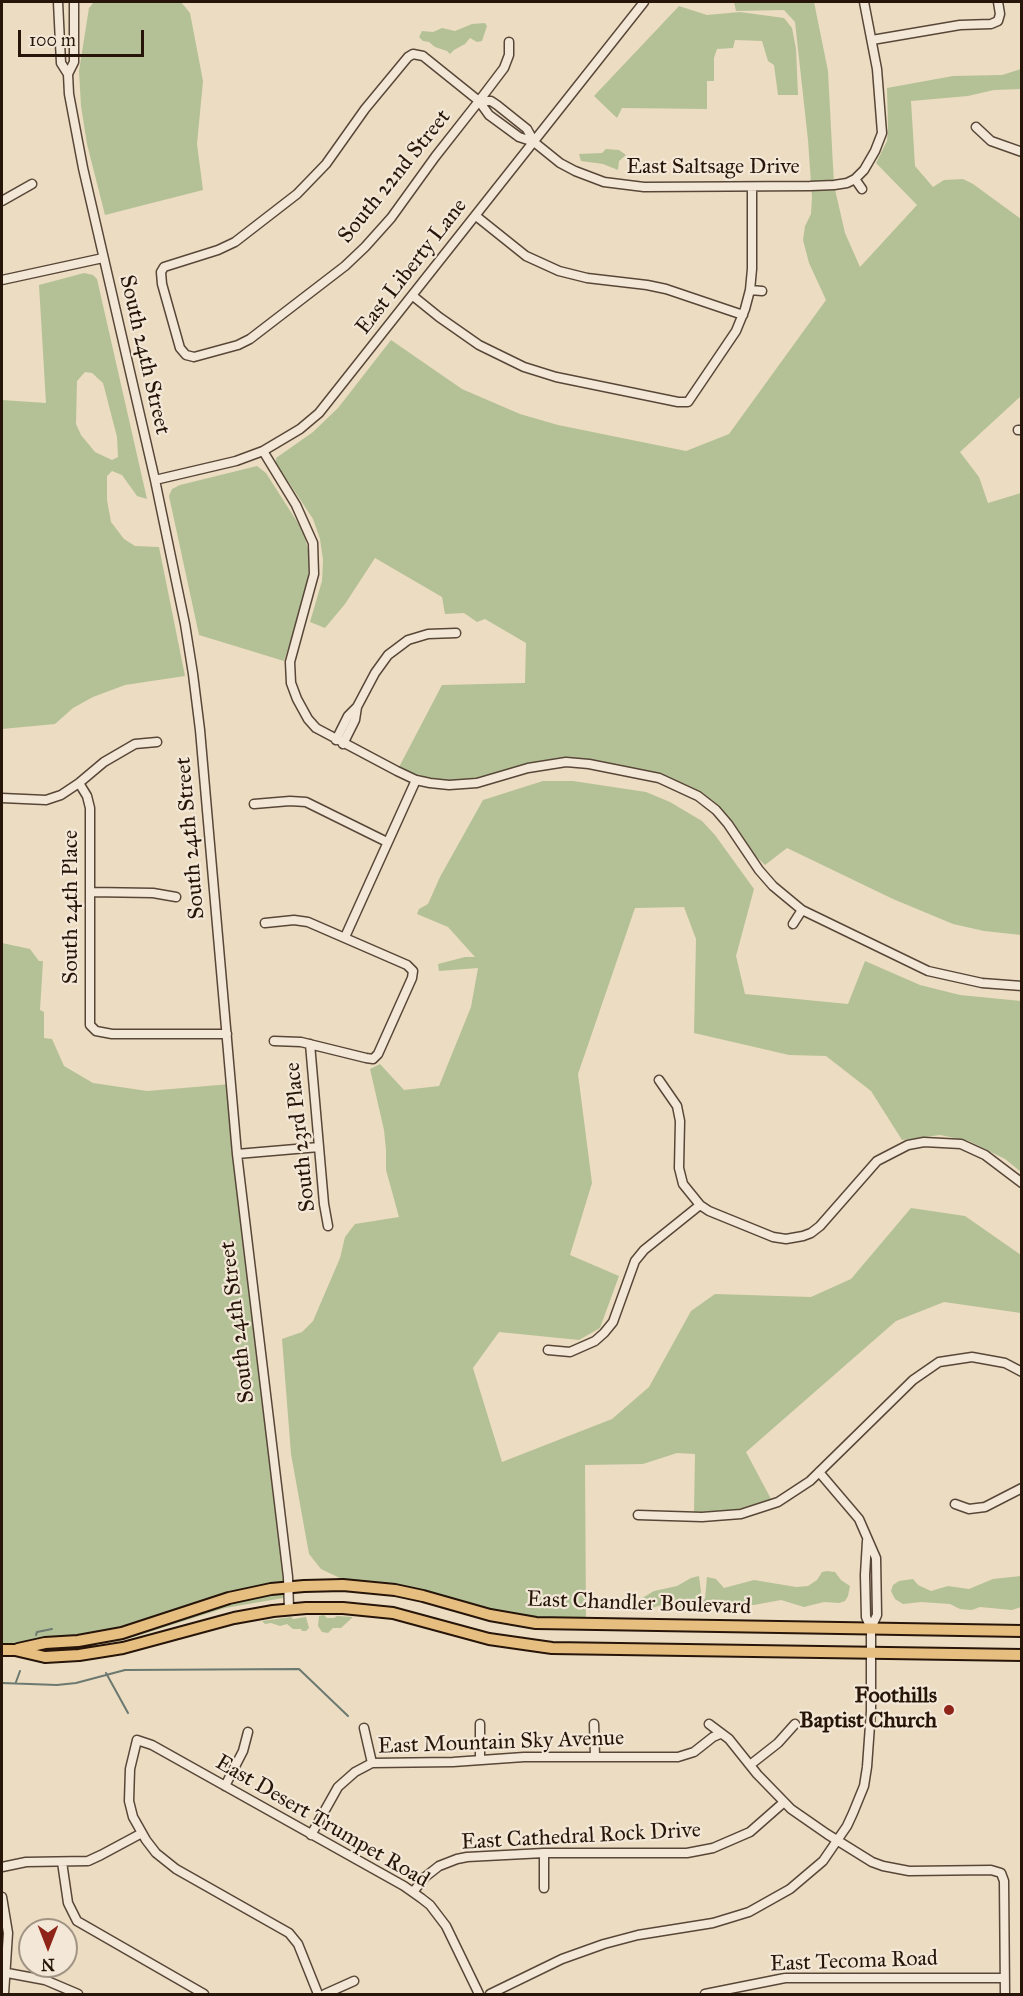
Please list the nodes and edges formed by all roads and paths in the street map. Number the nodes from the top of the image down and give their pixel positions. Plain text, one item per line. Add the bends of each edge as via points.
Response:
1 (58, 2) edge
2 (74, 2) edge
3 (645, 2) edge
4 (864, 2) edge
5 (998, 2) edge
6 (872, 40) junction
7 (509, 42) dead end
8 (68, 74) junction
9 (479, 101) junction
10 (506, 112) junction
11 (498, 122) junction
12 (976, 126) dead end
13 (534, 142) junction
14 (1022, 152) edge
15 (855, 179) junction
16 (32, 184) dead end
17 (752, 187) junction
18 (862, 189) dead end
19 (2, 201) edge
20 (476, 216) junction
21 (103, 258) junction
22 (2, 280) edge
23 (750, 290) junction
24 (762, 291) dead end
25 (413, 296) junction
26 (742, 315) junction
27 (186, 355) joint
28 (263, 451) junction
29 (155, 480) junction
30 (456, 633) dead end
31 (157, 742) dead end
32 (340, 742) junction
33 (416, 780) junction
34 (79, 783) junction
35 (2, 798) edge
36 (254, 804) dead end
37 (387, 842) junction
38 (92, 892) junction
39 (176, 897) dead end
40 (802, 910) junction
41 (265, 923) dead end
42 (794, 924) dead end
43 (345, 937) junction
44 (1022, 986) edge
45 (227, 1034) junction
46 (274, 1041) dead end
47 (310, 1044) junction
48 (659, 1080) dead end
49 (319, 1147) junction
50 (237, 1154) junction
51 (1022, 1183) edge
52 (700, 1205) junction
53 (328, 1226) dead end
54 (548, 1350) dead end
55 (1022, 1372) edge
56 (819, 1472) junction
57 (1022, 1488) edge
58 (955, 1504) dead end
59 (638, 1515) dead end
60 (288, 1588) junction
61 (290, 1609) junction
62 (870, 1628) junction
63 (1022, 1631) edge
64 (2, 1650) edge
65 (15, 1650) junction
66 (870, 1653) junction
67 (1022, 1655) edge
68 (480, 1724) dead end
69 (594, 1724) dead end
70 (709, 1724) dead end
71 (795, 1724) dead end
72 (364, 1728) dead end
73 (248, 1731) dead end
74 (720, 1734) junction
75 (595, 1756) junction
76 (480, 1760) junction
77 (372, 1763) junction
78 (750, 1766) junction
79 (225, 1786) junction
80 (783, 1803) junction
81 (142, 1833) junction
82 (311, 1835) junction
83 (837, 1841) junction
84 (544, 1852) junction
85 (62, 1862) junction
86 (2, 1867) edge
87 (544, 1888) dead end
88 (413, 1892) junction
89 (2, 1897) edge
90 (4, 1972) edge
91 (1004, 1978) junction
92 (354, 1982) dead end
93 (721, 1993) edge
94 (4, 1995) edge
95 (78, 1995) edge
96 (204, 1995) edge
97 (318, 1995) edge
98 (326, 1995) edge
99 (479, 1995) edge
100 (490, 1995) edge
101 (705, 1995) edge
102 (1005, 1995) edge

1 - 8 street, South 24th Street via 61,63
2 - 8 street, South 24th Street via 74,62
3 - 13 street, East Liberty Lane
4 - 6 street
5 - 6 street via 998,21 991,24 948,26
6 - 15 street via 882,133 869,162
7 - 9 street, South 22nd Street via 504,68
8 - 21 street, South 24th Street via 75,131
9 - 10 street, East Saltsage Drive via 491,101
9 - 11 street, East Saltsage Drive
9 - 27 street, South 22nd Street via 391,218 345,266 250,339 194,357
9 - 27 street, East Saltsage Drive via 423,56 413,54 365,109 326,164 297,194 242,237 218,250 164,267 162,284 180,348
10 - 11 street
10 - 13 street, East Saltsage Drive via 527,129
11 - 13 street, East Saltsage Drive
12 - 14 street via 992,141
13 - 17 street, East Saltsage Drive via 589,178 616,185
13 - 20 street, East Liberty Lane
15 - 17 street, East Saltsage Drive via 832,185
15 - 18 street
16 - 19 street
17 - 23 street
20 - 25 street, East Liberty Lane
20 - 26 street via 526,256 559,271 666,289
21 - 22 street
21 - 29 street, South 24th Street
23 - 24 street
23 - 26 street
25 - 26 street via 479,345 524,367 678,402 688,402 736,331
25 - 28 street, East Liberty Lane via 319,413
28 - 29 street, East Liberty Lane
28 - 32 street via 296,505 313,543 314,574 290,663 291,683 308,719
29 - 45 street, South 24th Street via 195,685
30 - 32 street via 428,634 408,640 382,661
31 - 34 street via 135,744
32 - 33 street
33 - 37 street
33 - 40 street via 449,785 477,783 566,762 659,778 698,796 716,810 766,878
34 - 35 street via 46,800
34 - 38 street, South 24th Place via 90,808
36 - 37 street via 306,802
37 - 43 street
38 - 39 street
38 - 45 street, South 24th Place via 90,1024 96,1031
40 - 42 street
40 - 44 street via 928,971 971,981
41 - 43 street via 308,922
43 - 47 street via 407,965 412,971 407,989 373,1059
45 - 50 street, South 24th Street
46 - 47 street
47 - 49 street, South 23rd Place
48 - 52 street via 673,1098 680,1121 679,1168 683,1184
49 - 50 street
49 - 53 street, South 23rd Place
50 - 60 street, South 24th Street
51 - 52 street via 985,1155 961,1144 924,1142 898,1149 877,1161 819,1226 802,1236 772,1237
52 - 54 street via 644,1250 613,1322 604,1333 570,1352
55 - 56 street via 1005,1363 972,1357 939,1362 913,1380
56 - 59 street via 791,1495 748,1512 702,1517
56 - 62 street via 859,1519 876,1558 877,1615
57 - 58 street via 985,1508 969,1509
60 - 61 street, South 24th Street
60 - 62 main road, East Chandler Boulevard via 343,1585 395,1590 536,1623
60 - 65 main road, East Chandler Boulevard via 229,1599 122,1633
61 - 65 main road, East Chandler Boulevard via 234,1618 123,1648 79,1655 45,1657
61 - 66 main road, East Chandler Boulevard via 343,1608 393,1613 489,1639 552,1648
62 - 63 main road, East Chandler Boulevard
62 - 66 street
64 - 65 main road, East Chandler Boulevard
66 - 67 main road, East Chandler Boulevard
66 - 83 street via 867,1767 860,1799
68 - 76 street
69 - 75 street
70 - 74 street
71 - 78 street
72 - 77 street
73 - 79 street via 243,1751
74 - 75 street, East Mountain Sky Avenue via 678,1757
74 - 78 street via 729,1739
75 - 76 street, East Mountain Sky Avenue
76 - 77 street, East Mountain Sky Avenue
77 - 82 street, East Mountain Sky Avenue via 339,1787
78 - 80 street
79 - 81 street, East Desert Trumpet Road via 137,1740 130,1769 129,1801
79 - 82 street, East Desert Trumpet Road
80 - 83 street
80 - 84 street, East Cathedral Rock Drive via 750,1832 713,1848 669,1853
81 - 85 street via 95,1859
81 - 97 street via 165,1862 289,1933 298,1944
82 - 88 street, East Desert Trumpet Road
83 - 91 street via 872,1862 898,1870 1001,1873
83 - 100 street via 807,1876 760,1907 728,1919 604,1944 562,1959
84 - 87 street
84 - 88 street, East Cathedral Rock Drive via 457,1859 432,1871
85 - 86 street
85 - 96 street via 68,1903 77,1922
88 - 99 street, East Desert Trumpet Road via 430,1905 446,1926
89 - 90 street via 8,1933
90 - 94 street
90 - 95 street via 54,1983
91 - 93 street, East Tecoma Road via 785,1978
91 - 102 street
92 - 98 street
93 - 101 street, East Tecoma Road

